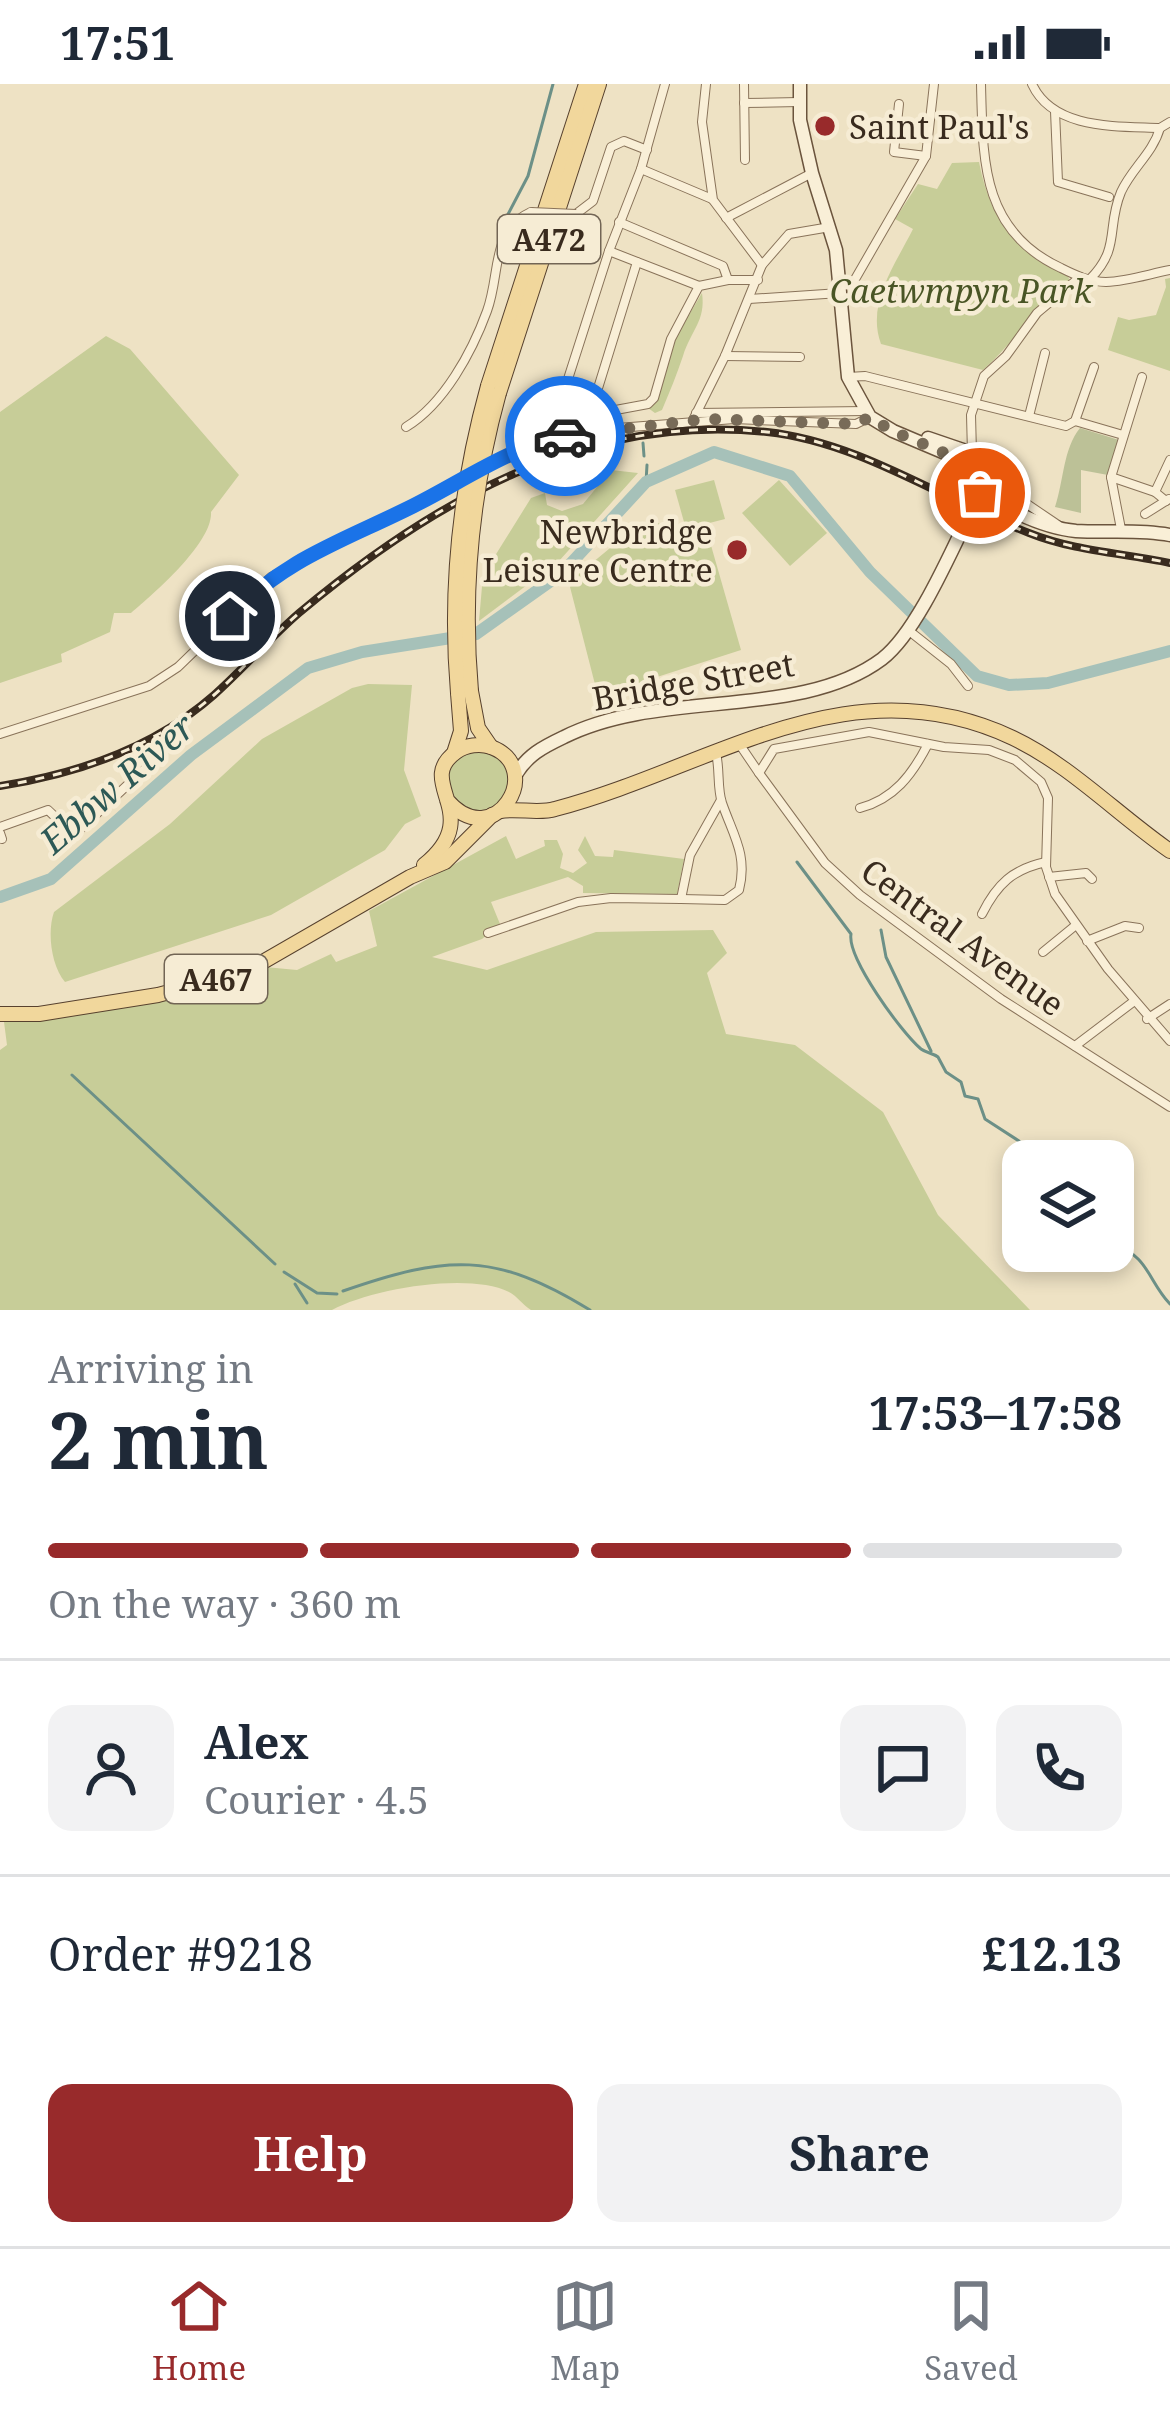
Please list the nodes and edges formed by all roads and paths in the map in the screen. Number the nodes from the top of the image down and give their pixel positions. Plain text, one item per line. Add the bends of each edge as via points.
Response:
1 (586, 84) edge
2 (599, 84) edge
3 (665, 84) edge
4 (706, 84) edge
5 (744, 84) edge
6 (800, 84) edge
7 (934, 84) edge
8 (981, 84) edge
9 (1032, 84) edge
10 (799, 102) junction
11 (744, 103) junction
12 (899, 104) dead end
13 (1055, 111) junction
14 (1170, 122) edge
15 (1160, 128) junction
16 (647, 149) junction
17 (926, 156) junction
18 (745, 160) dead end
19 (641, 169) junction
20 (812, 173) junction
21 (1109, 197) dead end
22 (713, 200) junction
23 (726, 218) junction
24 (619, 222) junction
25 (830, 227) junction
26 (609, 250) junction
27 (637, 262) junction
28 (762, 265) junction
29 (1170, 270) edge
30 (1084, 278) junction
31 (728, 280) junction
32 (758, 280) junction
33 (700, 286) junction
34 (839, 290) junction
35 (749, 299) junction
36 (1045, 353) dead end
37 (725, 356) junction
38 (800, 357) dead end
39 (1094, 368) dead end
40 (1142, 376) dead end
41 (848, 377) junction
42 (494, 390) junction
43 (973, 403) junction
44 (590, 414) junction
45 (868, 414) junction
46 (1029, 416) junction
47 (694, 417) junction
48 (1075, 421) junction
49 (551, 422) junction
50 (406, 427) dead end
51 (1123, 435) junction
52 (549, 439) junction
53 (917, 441) junction
54 (972, 453) junction
55 (1170, 460) edge
56 (1111, 477) junction
57 (1155, 492) junction
58 (980, 493) junction
59 (1168, 500) edge
60 (1145, 514) dead end
61 (1065, 529) junction
62 (1121, 529) junction
63 (1170, 535) edge
64 (909, 627) junction
65 (968, 686) dead end
66 (464, 692) junction
67 (0, 734) edge
68 (928, 744) junction
69 (740, 745) junction
70 (495, 749) junction
71 (535, 751) junction
72 (454, 753) junction
73 (716, 753) junction
74 (151, 763) dead end
75 (130, 766) dead end
76 (759, 772) junction
77 (139, 775) junction
78 (515, 778) junction
79 (447, 800) junction
80 (721, 800) junction
81 (568, 808) junction
82 (860, 808) dead end
83 (496, 813) junction
84 (1, 833) edge
85 (1170, 851) edge
86 (1046, 862) junction
87 (410, 877) junction
88 (1049, 877) junction
89 (1092, 879) dead end
90 (681, 899) junction
91 (982, 914) dead end
92 (1076, 925) junction
93 (1138, 928) dead end
94 (488, 933) dead end
95 (1087, 941) junction
96 (1043, 952) dead end
97 (1133, 1002) junction
98 (1170, 1004) edge
99 (0, 1014) edge
100 (1148, 1019) junction
101 (1170, 1041) edge
102 (1075, 1046) junction
103 (1170, 1107) edge

1 - 42 main road, A472
2 - 42 main road, A472
3 - 16 street
4 - 22 street via 702,122
5 - 11 street
6 - 10 street
7 - 17 street
8 - 30 street via 983,154 1001,216 1029,249
9 - 13 street
10 - 11 street
10 - 20 street
11 - 18 street
12 - 17 street via 894,152
13 - 15 street
13 - 21 street via 1058,182
14 - 15 street
15 - 30 street via 1119,197 1109,256
16 - 19 street
16 - 50 street, bridge via 624,141 611,147 593,200 576,214 530,212 511,221 471,345 444,391
17 - 34 street via 852,284
19 - 22 street
19 - 24 street
20 - 23 street
20 - 25 street
22 - 23 street
23 - 28 street
24 - 26 street
24 - 31 street via 723,266
25 - 28 street via 789,234
25 - 34 street
26 - 27 street
26 - 49 street
27 - 33 street
27 - 44 street
28 - 32 street
29 - 30 street
30 - 43 street via 1037,313 984,376
31 - 32 street
31 - 33 street
32 - 35 street
33 - 44 street via 671,339 654,398
34 - 35 street
34 - 41 street
35 - 37 street
36 - 46 street
37 - 38 street
37 - 47 street
39 - 48 street
40 - 51 street
41 - 43 street
41 - 45 street
42 - 66 main road, A472, bridge via 460,514 454,610
43 - 46 street
43 - 54 street
44 - 49 street
45 - 47 street
45 - 53 street
46 - 48 street
47 - 52 street
48 - 51 street
49 - 52 street
51 - 56 street
52 - 67 street via 271,577 148,686
53 - 54 street
53 - 58 street via 964,461
54 - 61 street via 1000,487
55 - 57 street
56 - 57 street
56 - 62 street
57 - 59 street
58 - 61 street
58 - 64 street, Bridge Street
59 - 60 street
61 - 62 street
62 - 63 street
64 - 65 street
64 - 71 street, Bridge Street via 879,661 818,686 609,718
66 - 70 main road, A472
66 - 72 main road, A472
68 - 76 street via 856,733 774,748
68 - 82 street via 884,802
68 - 86 street via 1000,753 1041,782 1049,806
69 - 73 main road
69 - 76 street, Central Avenue
69 - 85 main road via 846,711 949,713 1019,741
70 - 71 street, Bridge Street
70 - 72 main road via 474,745
70 - 78 main road, A472
71 - 78 street, Bridge Street
72 - 79 main road, A472 via 442,776
73 - 80 street
73 - 81 main road
74 - 77 street
75 - 77 street
76 - 102 street, Central Avenue via 843,881
77 - 84 street via 77,832 48,810
78 - 81 main road via 533,799
78 - 83 main road via 511,798
79 - 83 main road via 465,815
79 - 87 main road, A467 via 448,842
80 - 90 street via 690,855
80 - 90 street via 742,856 739,890 725,900
81 - 83 main road
83 - 87 main road, A467 via 448,860
86 - 88 street
86 - 91 street via 1010,875
87 - 99 main road, A467 via 247,970 158,995
88 - 89 street
88 - 92 street
90 - 94 street via 578,902
92 - 95 street
92 - 96 street
93 - 95 street
95 - 97 street
97 - 100 street
97 - 102 street
98 - 100 street
100 - 101 street
102 - 103 street, Central Avenue

